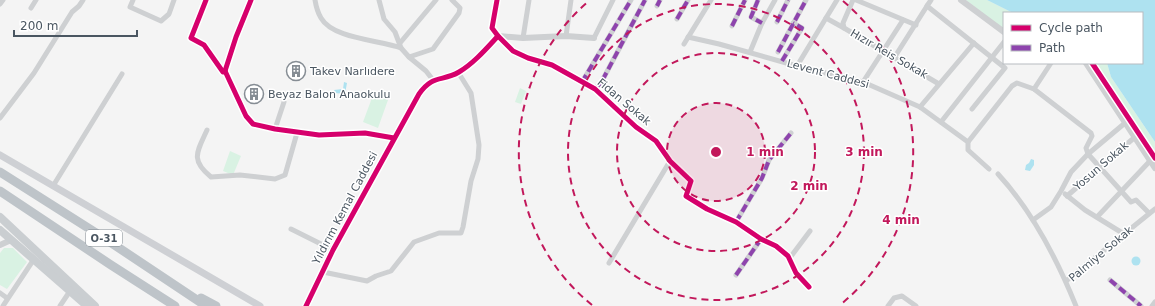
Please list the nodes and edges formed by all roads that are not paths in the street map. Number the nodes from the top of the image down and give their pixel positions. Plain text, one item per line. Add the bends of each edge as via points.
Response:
1 (3, 0) edge
2 (36, 0) edge
3 (83, 0) edge
4 (134, 0) edge
5 (174, 0) edge
6 (206, 0) edge
7 (251, 0) edge
8 (315, 0) edge
9 (379, 0) edge
10 (436, 0) edge
11 (452, 0) edge
12 (497, 0) edge
13 (529, 0) edge
14 (571, 0) edge
15 (613, 0) edge
16 (632, 0) edge
17 (644, 0) edge
18 (660, 0) edge
19 (688, 0) edge
20 (711, 0) edge
21 (745, 0) edge
22 (758, 0) edge
23 (775, 0) edge
24 (788, 0) edge
25 (806, 0) edge
26 (837, 0) edge
27 (855, 0) edge
28 (931, 0) edge
29 (961, 0) edge
30 (0, 4) edge
31 (657, 6) dead end
32 (927, 6) junction
33 (31, 8) dead end
34 (826, 18) junction
35 (677, 19) dead end
36 (903, 20) junction
37 (777, 22) dead end
38 (762, 23) junction
39 (793, 23) junction
40 (916, 25) junction
41 (732, 26) dead end
42 (844, 28) junction
43 (1003, 31) edge
44 (498, 36) junction
45 (566, 36) junction
46 (688, 37) junction
47 (523, 38) junction
48 (594, 38) joint
49 (974, 43) junction
50 (1003, 43) edge
51 (684, 44) dead end
52 (401, 45) junction
53 (883, 51) junction
54 (750, 52) junction
55 (778, 52) dead end
56 (409, 57) junction
57 (992, 57) junction
58 (894, 58) junction
59 (782, 61) junction
60 (1050, 64) edge
61 (1087, 64) edge
62 (797, 66) junction
63 (225, 71) junction
64 (458, 72) junction
65 (122, 74) dead end
66 (433, 80) junction
67 (582, 82) junction
68 (864, 82) junction
69 (939, 84) junction
70 (595, 89) junction
71 (1034, 89) junction
72 (284, 102) dead end
73 (920, 107) junction
74 (972, 109) dead end
75 (0, 118) edge
76 (941, 122) junction
77 (1126, 123) junction
78 (275, 129) junction
79 (208, 130) dead end
80 (297, 133) junction
81 (791, 133) dead end
82 (1135, 137) junction
83 (394, 138) junction
84 (968, 142) junction
85 (1088, 154) junction
86 (0, 155) edge
87 (670, 161) junction
88 (1150, 161) junction
89 (1100, 168) junction
90 (1155, 168) edge
91 (989, 169) dead end
92 (0, 172) edge
93 (998, 174) dead end
94 (54, 186) junction
95 (0, 190) edge
96 (1061, 191) junction
97 (1121, 191) junction
98 (1067, 196) junction
99 (1155, 209) edge
100 (1149, 213) junction
101 (0, 217) edge
102 (1097, 217) junction
103 (1032, 220) junction
104 (736, 222) junction
105 (0, 226) edge
106 (11, 226) junction
107 (291, 229) dead end
108 (0, 230) edge
109 (810, 231) dead end
110 (1124, 234) junction
111 (104, 238) junction
112 (762, 240) junction
113 (4, 242) edge
114 (333, 250) junction
115 (34, 259) junction
116 (790, 259) junction
117 (609, 263) dead end
118 (323, 272) junction
119 (736, 275) dead end
120 (1110, 280) dead end
121 (1066, 281) junction
122 (316, 285) junction
123 (809, 287) dead end
124 (70, 291) junction
125 (0, 293) edge
126 (7, 298) junction
127 (1074, 300) junction
128 (1155, 302) edge
129 (3, 306) edge
130 (60, 306) edge
131 (87, 306) edge
132 (95, 306) edge
133 (175, 306) edge
134 (206, 306) edge
135 (216, 306) edge
136 (260, 306) edge
137 (303, 306) edge
138 (306, 306) edge
139 (888, 306) edge
140 (916, 306) edge
141 (1076, 306) edge
142 (1081, 306) edge
143 (1142, 306) edge
144 (1152, 306) edge

1 - 30 street
2 - 33 street
3 - 75 street via 72,12 34,73
4 - 5 street via 130,7 160,21 169,14
6 - 63 street via 191,38 204,45 223,72
7 - 63 street
8 - 52 street via 321,18 343,34
9 - 52 street via 384,18
10 - 52 street
11 - 56 street via 460,8 459,13 438,44 433,49
12 - 44 street via 492,28
13 - 47 street
14 - 45 street
15 - 48 street
16 - 67 street
17 - 70 street
18 - 31 street
19 - 35 street
20 - 46 street
21 - 41 street
22 - 38 street via 750,17
23 - 38 street
24 - 37 street
25 - 39 street
26 - 34 street
27 - 36 street
27 - 42 street, Hızır Reis Sokak via 843,23
28 - 32 street
29 - 43 street
32 - 40 street
32 - 49 street
34 - 42 street
34 - 62 street
36 - 40 street
36 - 53 street
38 - 54 street
39 - 55 street
39 - 59 street via 802,28
40 - 58 street
42 - 53 street, Hızır Reis Sokak
44 - 47 street
44 - 64 street, Yıldırım Kemal Caddesi via 481,54
44 - 67 street, Fidan Sokak via 514,51 552,65
45 - 47 street
45 - 48 street
46 - 51 street
46 - 54 street, Levent Caddesi
49 - 57 street
49 - 69 street
50 - 57 street
52 - 56 street
53 - 58 street, Hızır Reis Sokak
53 - 68 street
54 - 59 street, Levent Caddesi
56 - 66 street
57 - 74 street via 1005,68
57 - 76 street
58 - 69 street, Hızır Reis Sokak
59 - 62 street, Levent Caddesi
60 - 71 street
61 - 77 street
62 - 68 street, Levent Caddesi
63 - 78 street via 246,116 253,124
64 - 66 street, Yıldırım Kemal Caddesi
64 - 118 street via 471,92 479,145 461,233 439,233 414,242 391,271 367,281
65 - 94 street
66 - 83 street, Yıldırım Kemal Caddesi via 423,88
67 - 70 street, Fidan Sokak
68 - 73 street, Levent Caddesi
69 - 73 street
70 - 87 street, Fidan Sokak via 630,122 656,141
71 - 84 street via 1017,83 1012,86
71 - 85 street via 1091,133 1086,148
72 - 78 street
73 - 76 street, Levent Caddesi
76 - 84 street, Levent Caddesi
77 - 82 street
77 - 85 street
78 - 80 street
79 - 80 street via 197,152 197,159 211,177 240,175 275,179 285,175
80 - 83 street via 365,133
81 - 104 street via 769,160 762,178
82 - 88 street
82 - 89 street, Yosun Sokak
83 - 114 street, Yıldırım Kemal Caddesi
84 - 91 street, Levent Caddesi via 968,150
85 - 89 street
85 - 96 street via 1068,177
86 - 94 main road
87 - 104 street, Fidan Sokak via 691,181 686,196
87 - 117 street
88 - 90 street
88 - 97 street
89 - 97 street
89 - 98 street, Yosun Sokak
92 - 111 highway, O-31
93 - 103 street via 1018,196
94 - 136 main road
95 - 133 highway, O-31
96 - 98 street
96 - 103 street via 1051,207
97 - 100 street via 1131,202 1136,200
97 - 102 street
98 - 102 street
99 - 100 street, Palmiye Sokak
100 - 110 street, Palmiye Sokak
101 - 106 main road
102 - 110 street
103 - 121 street
104 - 112 street
105 - 106 main road
106 - 113 main road via 13,235
106 - 132 main road
107 - 114 street
108 - 113 main road
109 - 116 street
110 - 121 street, Palmiye Sokak
111 - 134 highway, O-31
111 - 135 highway
112 - 116 street via 776,246
112 - 119 street
113 - 115 main road
114 - 118 street, Yıldırım Kemal Caddesi
115 - 124 main road
115 - 126 street
116 - 123 street via 796,273
118 - 122 street, Yıldırım Kemal Caddesi
120 - 143 street
121 - 127 street, Palmiye Sokak
122 - 137 street, Yıldırım Kemal Caddesi
122 - 138 street, Yıldırım Kemal Caddesi
124 - 130 street
124 - 131 main road
125 - 126 street
126 - 129 street
127 - 141 street, Palmiye Sokak
127 - 142 street
128 - 144 street
139 - 140 street via 894,298 902,296

